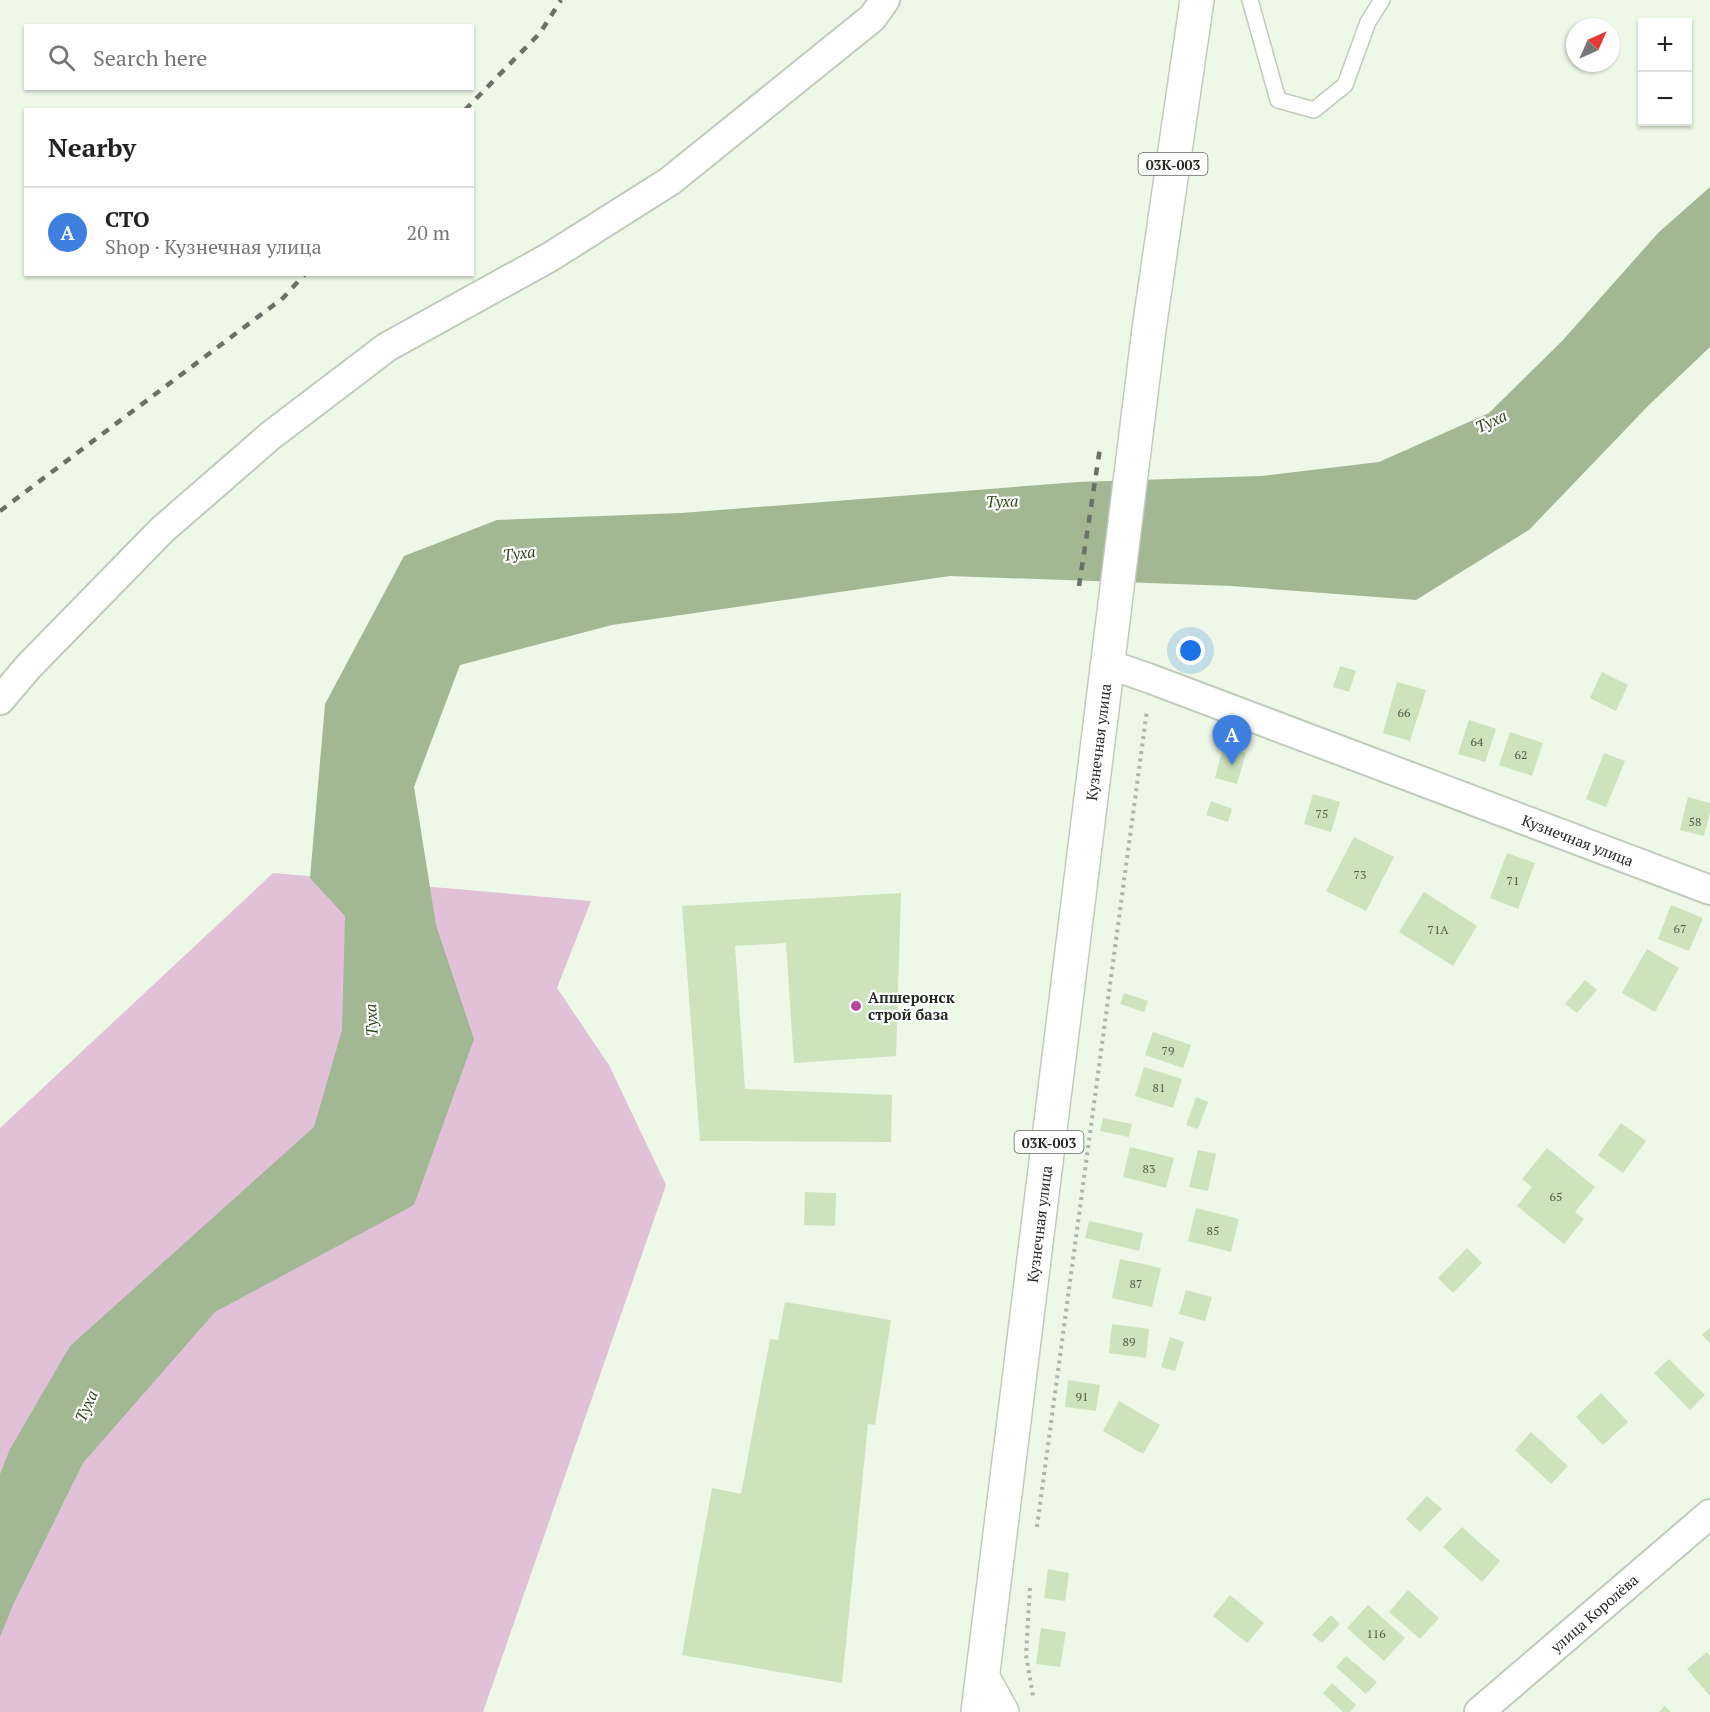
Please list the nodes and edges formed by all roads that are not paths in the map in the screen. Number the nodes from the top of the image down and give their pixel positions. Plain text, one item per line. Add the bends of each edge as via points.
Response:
1 (885, 0) edge
2 (1197, 0) edge
3 (1250, 0) edge
4 (1382, 0) edge
5 (1108, 664) junction
6 (0, 700) edge
7 (1710, 890) edge
8 (1710, 1514) edge
9 (983, 1678) junction
10 (978, 1712) edge
11 (1002, 1712) edge
12 (1479, 1712) edge

1 - 6 street via 872,18 670,182 550,257 387,347 270,436 162,530
2 - 5 main road, Кузнечная улица / 03К-003 via 1149,329
3 - 4 lane via 1278,100 1314,110 1345,85 1368,22
5 - 7 street, Кузнечная улица
5 - 9 main road, Кузнечная улица / 03К-003
8 - 12 street, улица Королёва
9 - 10 main road, Кузнечная улица / 03К-003
9 - 11 main road

